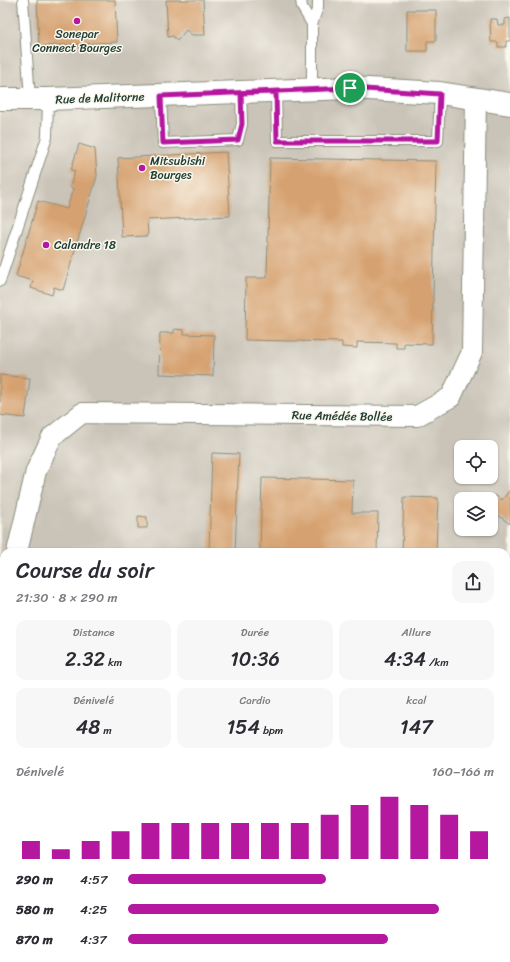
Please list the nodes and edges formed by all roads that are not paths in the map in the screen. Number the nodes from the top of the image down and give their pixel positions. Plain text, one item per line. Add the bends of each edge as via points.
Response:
1 (23, 0) edge
2 (301, 0) edge
3 (318, 0) edge
4 (312, 24) junction
5 (312, 90) junction
6 (276, 92) junction
7 (241, 93) junction
8 (440, 94) junction
9 (161, 96) junction
10 (476, 98) junction
11 (0, 99) edge
12 (39, 99) junction
13 (510, 104) edge
14 (0, 281) edge
15 (18, 548) edge

1 - 12 lane
2 - 4 lane via 302,7
3 - 4 lane
4 - 5 lane
5 - 6 main road, Rue de Malitorne
5 - 8 main road, Rue de Malitorne via 350,88
6 - 7 main road, Rue de Malitorne
6 - 8 lane via 277,141 438,141
7 - 9 main road, Rue de Malitorne
7 - 9 lane via 242,124 238,140 163,143
8 - 10 main road, Rue de Malitorne
9 - 12 main road, Rue de Malitorne
10 - 13 main road, Rue de Malitorne
10 - 15 street, Rue Amédée Bollée via 472,352 451,397 417,416 82,413 52,437 36,471
11 - 12 main road, Rue de Malitorne
12 - 14 lane via 48,137

